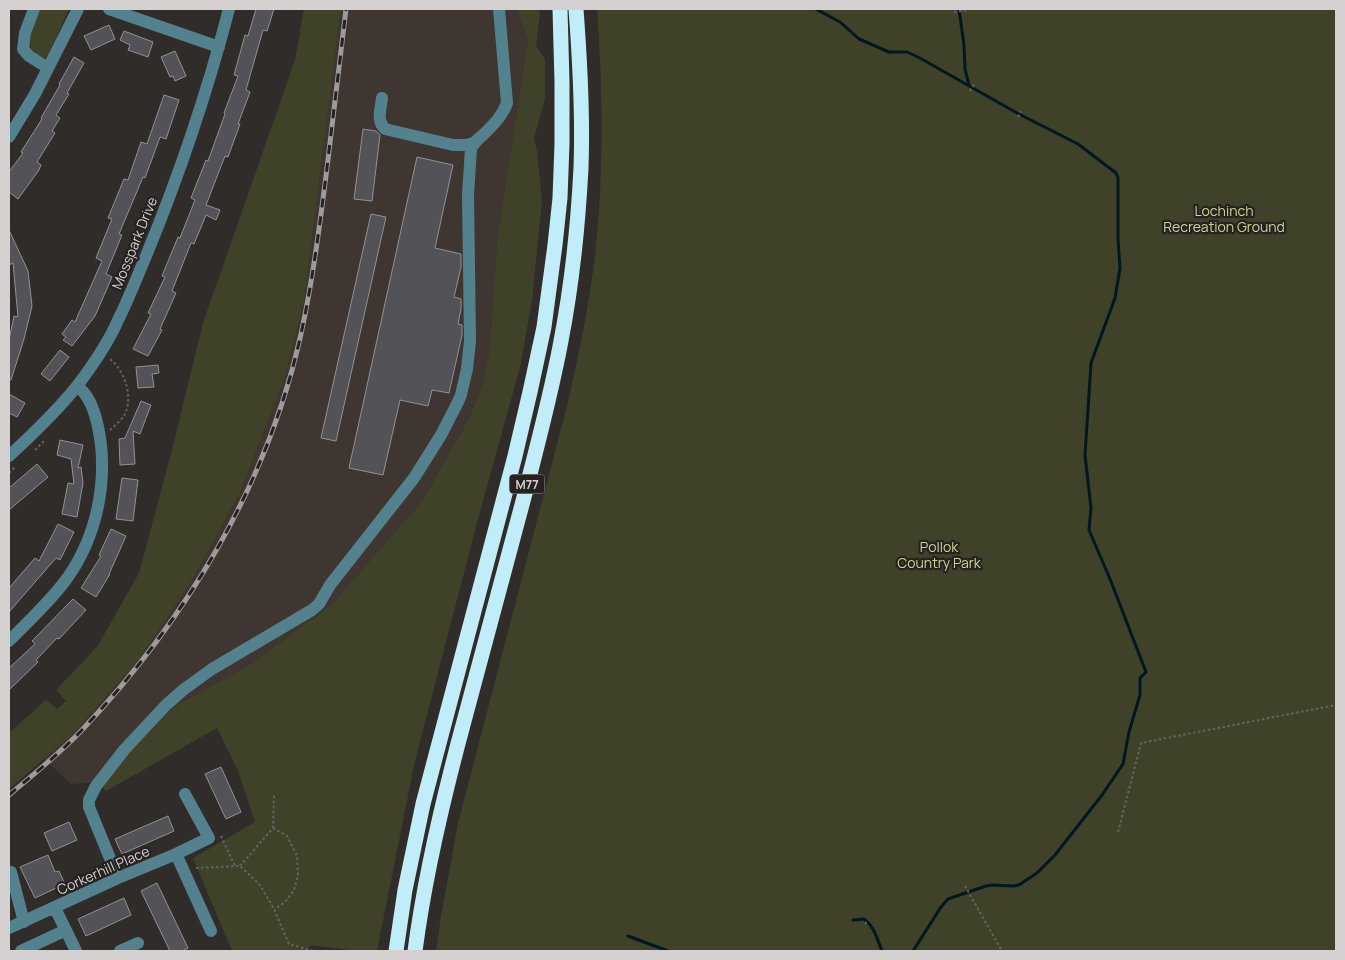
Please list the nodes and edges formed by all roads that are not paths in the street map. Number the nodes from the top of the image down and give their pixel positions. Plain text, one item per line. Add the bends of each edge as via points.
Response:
1 (34, 9) edge
2 (78, 9) edge
3 (109, 9) edge
4 (229, 9) edge
5 (499, 9) edge
6 (560, 9) edge
7 (576, 9) edge
8 (219, 47) junction
9 (48, 68) junction
10 (382, 98) dead end
11 (9, 137) edge
12 (473, 143) junction
13 (77, 386) junction
14 (9, 456) edge
15 (9, 641) edge
16 (185, 794) dead end
17 (176, 854) junction
18 (11, 872) dead end
19 (118, 878) junction
20 (55, 908) junction
21 (24, 922) junction
22 (9, 928) edge
23 (66, 930) junction
24 (211, 931) dead end
25 (138, 943) dead end
26 (21, 951) edge
27 (76, 951) edge
28 (120, 951) edge
29 (396, 951) edge
30 (415, 951) edge

1 - 9 street via 23,49
2 - 9 street
3 - 8 street
4 - 8 street, Mosspark Drive
5 - 12 street via 507,103 504,112
6 - 29 highway, M77 via 561,174 556,245 546,313 515,456 421,810
7 - 30 highway, M77 via 581,167 562,339 543,426 444,795
8 - 13 street, Mosspark Drive via 160,222 118,320
9 - 11 street
10 - 12 street via 380,121 385,129 453,145
12 - 19 street via 468,194 470,340 467,370 458,402 410,484 318,604 304,616 212,668 183,690 140,732 96,786 89,807
13 - 14 street, Mosspark Drive
13 - 15 street via 92,408 100,437 102,483 97,512 89,540 63,584
16 - 17 street, Corkerhill Place via 209,838
17 - 19 street, Corkerhill Place
17 - 24 street
18 - 21 street
19 - 20 street, Corkerhill Place
20 - 21 street, Corkerhill Place
20 - 23 street
21 - 22 street, Corkerhill Place
23 - 26 street
23 - 27 street
25 - 28 street

